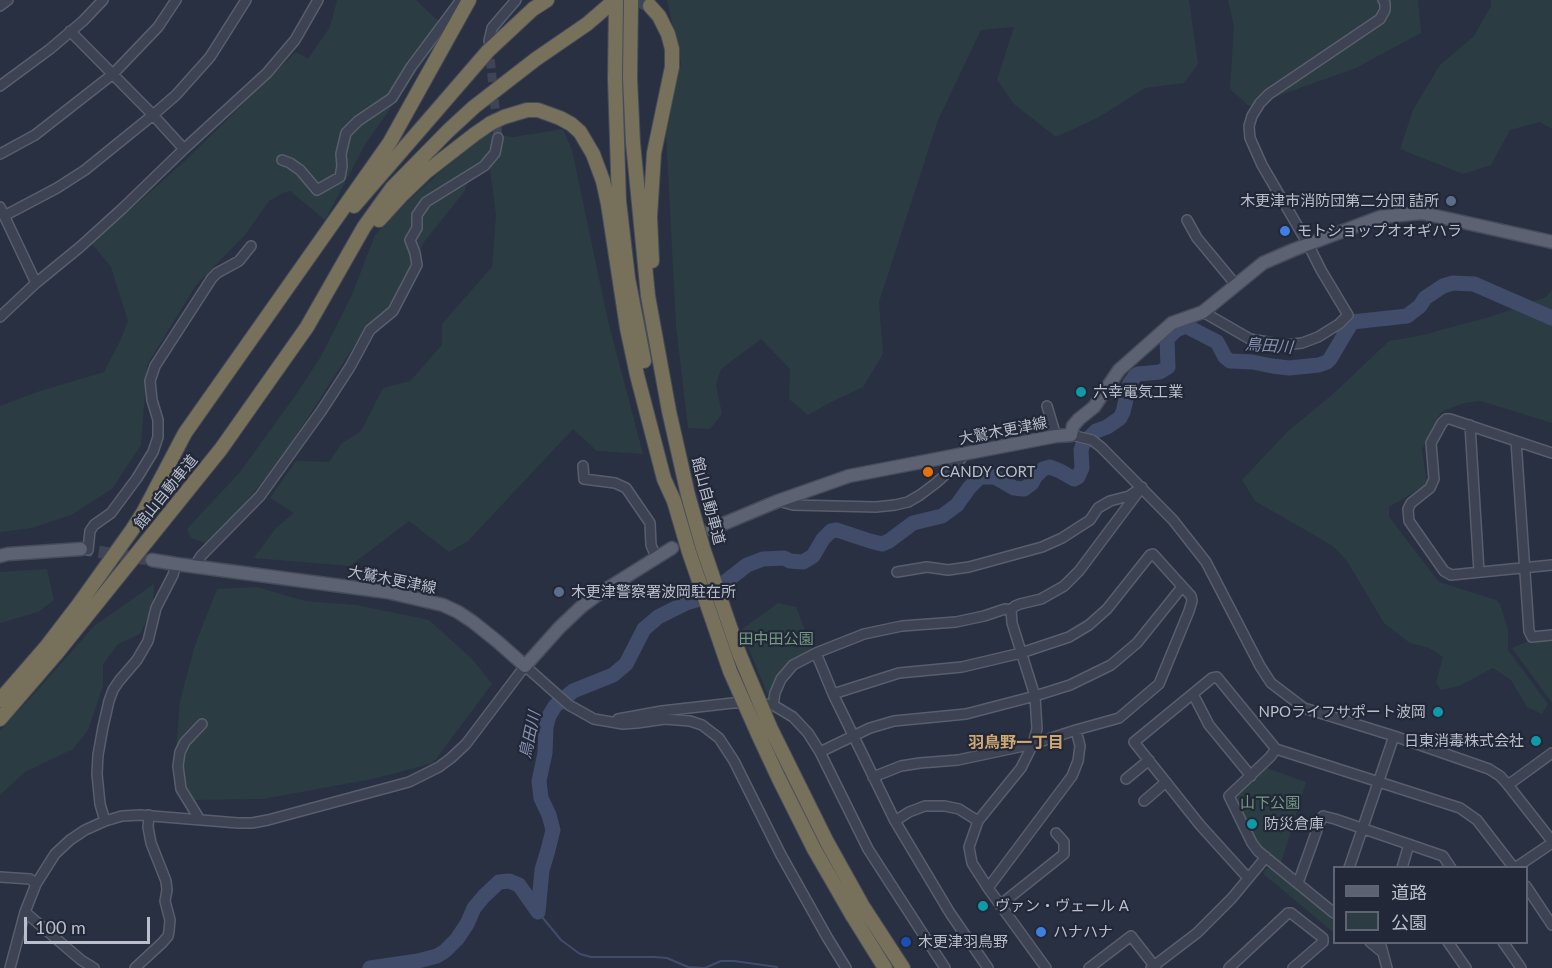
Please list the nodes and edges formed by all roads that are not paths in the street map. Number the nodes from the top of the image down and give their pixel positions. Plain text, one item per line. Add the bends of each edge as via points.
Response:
1 (8, 0) edge
2 (103, 0) edge
3 (176, 0) edge
4 (246, 0) edge
5 (317, 0) edge
6 (461, 0) edge
7 (469, 0) edge
8 (516, 0) edge
9 (547, 0) edge
10 (616, 0) edge
11 (631, 0) edge
12 (1383, 0) edge
13 (0, 6) edge
14 (650, 6) dead end
15 (70, 31) junction
16 (489, 40) tunnel mouth
17 (113, 74) junction
18 (0, 86) edge
19 (153, 115) junction
20 (498, 138) tunnel mouth
21 (184, 149) junction
22 (0, 154) edge
23 (282, 160) dead end
24 (0, 207) edge
25 (4, 216) junction
26 (1188, 220) dead end
27 (1552, 242) edge
28 (1308, 244) junction
29 (251, 246) dead end
30 (339, 271) junction
31 (299, 272) junction
32 (36, 283) junction
33 (1236, 285) junction
34 (648, 296) junction
35 (1203, 312) junction
36 (0, 317) edge
37 (1047, 406) dead end
38 (1470, 425) junction
39 (1071, 435) junction
40 (1056, 436) junction
41 (1516, 441) junction
42 (965, 453) junction
43 (1552, 453) edge
44 (583, 466) dead end
45 (1142, 487) junction
46 (674, 501) junction
47 (778, 501) junction
48 (711, 529) dead end
49 (672, 548) dead end
50 (85, 550) joint
51 (0, 556) edge
52 (656, 557) junction
53 (152, 560) tunnel mouth
54 (176, 564) junction
55 (1552, 565) edge
56 (194, 567) junction
57 (1524, 568) junction
58 (897, 572) dead end
59 (1479, 572) junction
60 (1182, 587) junction
61 (1011, 610) junction
62 (1552, 635) edge
63 (816, 653) junction
64 (1021, 653) junction
65 (525, 666) junction
66 (833, 694) junction
67 (1193, 694) junction
68 (1035, 696) junction
69 (0, 700) edge
70 (773, 705) junction
71 (0, 719) edge
72 (606, 721) junction
73 (202, 724) dead end
74 (1076, 730) junction
75 (853, 735) junction
76 (1394, 736) junction
77 (1033, 744) junction
78 (1276, 749) junction
79 (820, 752) junction
80 (1552, 754) edge
81 (1149, 760) junction
82 (1251, 776) junction
83 (873, 777) junction
84 (1126, 779) dead end
85 (1166, 782) junction
86 (1378, 782) junction
87 (1508, 784) junction
88 (1144, 801) dead end
89 (149, 815) junction
90 (200, 820) junction
91 (105, 821) junction
92 (895, 821) junction
93 (978, 821) junction
94 (1363, 828) junction
95 (1056, 833) dead end
96 (1552, 842) edge
97 (1409, 843) junction
98 (1266, 857) junction
99 (1349, 866) edge
100 (1402, 866) edge
101 (1450, 866) edge
102 (1513, 866) edge
103 (1516, 866) edge
104 (0, 877) edge
105 (1248, 878) junction
106 (1298, 883) junction
107 (36, 884) junction
108 (987, 888) junction
109 (1528, 888) edge
110 (1000, 905) junction
111 (1333, 911) edge
112 (25, 912) junction
113 (1552, 925) edge
114 (1449, 944) edge
115 (1504, 944) edge
116 (1381, 947) edge
117 (1153, 967) edge
118 (10, 968) edge
119 (94, 968) edge
120 (135, 968) edge
121 (846, 968) edge
122 (885, 968) edge
123 (903, 968) edge
124 (945, 968) edge
125 (988, 968) edge
126 (1046, 968) edge
127 (1089, 968) edge
128 (1229, 968) edge
129 (1293, 968) edge
130 (1387, 968) edge
131 (1466, 968) edge
132 (1514, 968) edge
133 (1521, 968) edge

1 - 13 street
2 - 15 street
3 - 17 street via 158,27
4 - 19 street via 210,57
5 - 21 street via 295,40 267,73
6 - 23 street via 392,98 346,133 340,177 316,190 300,170
7 - 31 highway via 390,142
8 - 16 street via 492,28
9 - 31 highway via 488,51
10 - 30 highway via 501,84 448,131 392,188
10 - 46 highway, 館山自動車道 via 616,151 623,238 636,324
11 - 34 highway, 館山自動車道 via 633,143
12 - 28 street via 1385,10 1380,19 1269,94 1249,126 1262,165
14 - 34 highway via 668,34 672,58 654,153 650,217 653,275
15 - 17 street
15 - 18 street
17 - 19 street
17 - 22 street via 35,135
19 - 21 street
19 - 25 street via 85,170
20 - 56 street via 495,153 484,166 426,202 417,215 417,228 410,240 417,265 393,311 370,330 322,410 260,496
21 - 32 street
24 - 25 street
25 - 32 street
26 - 33 street via 1197,238
27 - 28 main road, 大鷲木更津線 via 1422,213 1380,217
28 - 33 main road, 大鷲木更津線 via 1263,263
28 - 35 street via 1348,315 1339,324 1318,337 1285,345 1250,339
29 - 50 street via 239,261 213,278 155,366 150,381 158,437 153,452 111,513 94,525
30 - 46 highway via 401,196 491,123 538,110 571,124 590,148 603,181 637,375 664,479
30 - 71 highway, 館山自動車道 via 308,327 221,449
31 - 69 highway, 館山自動車道 via 185,433 132,530 59,630
32 - 36 street
33 - 35 main road, 大鷲木更津線
34 - 123 highway, 館山自動車道, bridge via 688,495 739,653 770,727 827,842
35 - 39 main road, 大鷲木更津線 via 1172,323 1119,370 1094,407 1073,426
37 - 40 street
38 - 41 street
38 - 59 street
38 - 59 street via 1450,419 1442,423 1431,444 1434,479 1430,489 1408,509 1409,521 1444,571 1451,575
39 - 40 main road, 大鷲木更津線
39 - 45 street via 1092,440
40 - 42 main road, 大鷲木更津線
41 - 43 street
41 - 57 street
42 - 47 main road, 大鷲木更津線 via 849,476
42 - 47 street via 936,483 908,502 876,507 792,505
44 - 52 street via 584,479 626,488 650,523
45 - 58 street via 1098,508 1090,520 1042,548 969,567
45 - 61 street via 1064,586
45 - 76 street via 1206,562 1271,683 1304,708
46 - 122 highway, 館山自動車道, bridge via 722,648 758,734 814,849
47 - 48 main road, 大鷲木更津線
49 - 52 main road
50 - 51 main road
52 - 65 main road via 581,607
53 - 54 main road, 大鷲木更津線
54 - 56 main road, 大鷲木更津線
54 - 91 street via 156,608 148,641 113,690 98,755 100,804
55 - 57 street
56 - 65 main road, 大鷲木更津線 via 387,592 443,605 473,622
57 - 59 street
57 - 62 street via 1529,631 1532,637
60 - 64 street via 1154,554 1150,555 1107,609 1089,625 1069,637
60 - 68 street via 1137,643 1111,665 1070,685
60 - 74 street via 1192,601 1159,684 1119,718
61 - 63 street via 864,634
61 - 64 street
63 - 66 street
63 - 70 street via 794,665 782,679
64 - 66 street via 962,667 899,673
64 - 68 street
65 - 72 street via 569,705
65 - 90 street via 451,758 409,782 267,820 238,824
66 - 75 street
67 - 78 street via 1217,677
67 - 81 street via 1134,741
67 - 82 street via 1209,725
68 - 75 street via 966,714 894,721
68 - 77 street via 1037,729
70 - 72 street via 733,703
70 - 79 street via 793,717
72 - 121 street via 690,721 718,738
73 - 90 street via 185,742 178,766 181,789
74 - 77 street
74 - 108 street via 1080,746 1072,776
75 - 79 street
75 - 83 street
76 - 86 street
76 - 87 street via 1489,769
77 - 83 street via 957,760 901,766
77 - 93 street via 1021,768
78 - 82 street
78 - 86 street
79 - 124 street via 868,849
80 - 87 street
81 - 84 street
81 - 85 street
82 - 98 street via 1229,796 1252,843
83 - 92 street
85 - 88 street
85 - 105 street
86 - 94 street
86 - 102 street via 1460,808 1477,819
87 - 96 street
89 - 90 street
89 - 91 street
89 - 120 street via 151,843 166,881 169,931
91 - 107 street via 70,840 55,854
92 - 93 street via 925,806 959,809
92 - 125 street
93 - 108 street via 969,846 972,863
94 - 97 street
94 - 99 street
94 - 106 street via 1323,816
95 - 110 street via 1064,842 1064,854
96 - 103 street
97 - 100 street
97 - 101 street via 1443,856
98 - 105 street
98 - 106 street
104 - 107 street via 30,879
105 - 117 street via 1197,933
106 - 111 street
107 - 112 street
108 - 110 street
109 - 113 street
110 - 126 street
112 - 118 street
112 - 119 street
114 - 131 street
115 - 133 street
116 - 130 street
117 - 127 street via 1131,936
128 - 129 street via 1288,913 1323,938
132 - 133 street

